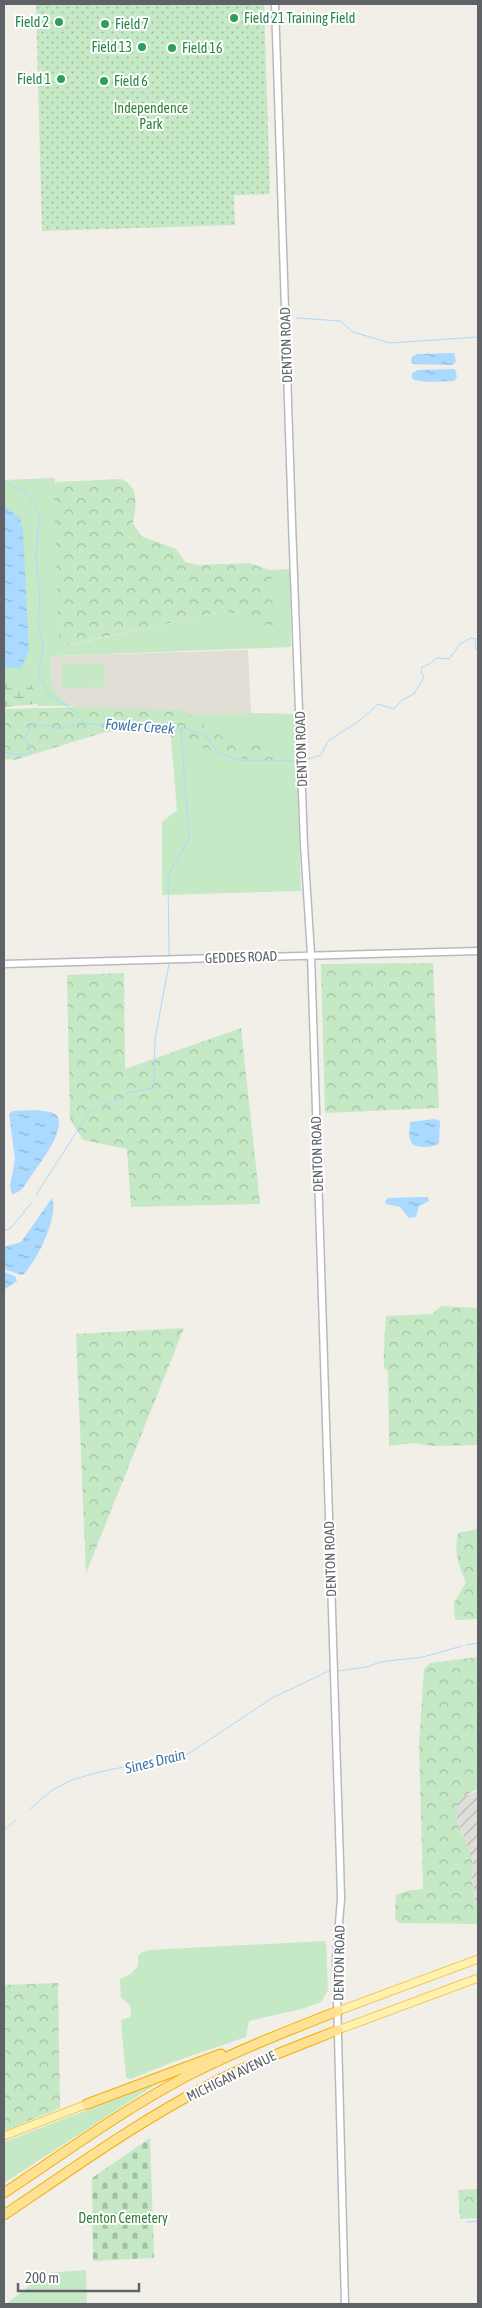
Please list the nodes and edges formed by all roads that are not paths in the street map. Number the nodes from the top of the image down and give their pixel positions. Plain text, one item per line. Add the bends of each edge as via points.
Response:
1 (275, 4) edge
2 (478, 951) edge
3 (311, 954) junction
4 (4, 964) edge
5 (478, 1959) edge
6 (478, 1978) edge
7 (338, 2011) junction
8 (338, 2030) junction
9 (248, 2047) junction
10 (188, 2076) junction
11 (184, 2099) junction
12 (87, 2104) joint
13 (4, 2136) edge
14 (62, 2154) junction
15 (66, 2173) junction
16 (4, 2193) edge
17 (4, 2215) edge
18 (345, 2304) edge

1 - 3 street, DENTON ROAD via 292,523
2 - 3 street, GEDDES ROAD
3 - 4 street, GEDDES ROAD
3 - 7 street, DENTON ROAD via 341,1899 336,1952
5 - 7 main road, MICHIGAN AVENUE
6 - 8 main road, MICHIGAN AVENUE
7 - 8 street, DENTON ROAD
7 - 9 highway, MICHIGAN AVENUE
8 - 11 highway, MICHIGAN AVENUE via 260,2060
8 - 18 street, DENTON ROAD
9 - 10 highway, MICHIGAN AVENUE
9 - 12 highway
10 - 11 highway via 176,2090
10 - 14 highway, MICHIGAN AVENUE
11 - 15 highway, MICHIGAN AVENUE via 139,2124
12 - 13 main road
14 - 15 highway via 70,2161
14 - 16 highway, MICHIGAN AVENUE
15 - 17 highway, MICHIGAN AVENUE

